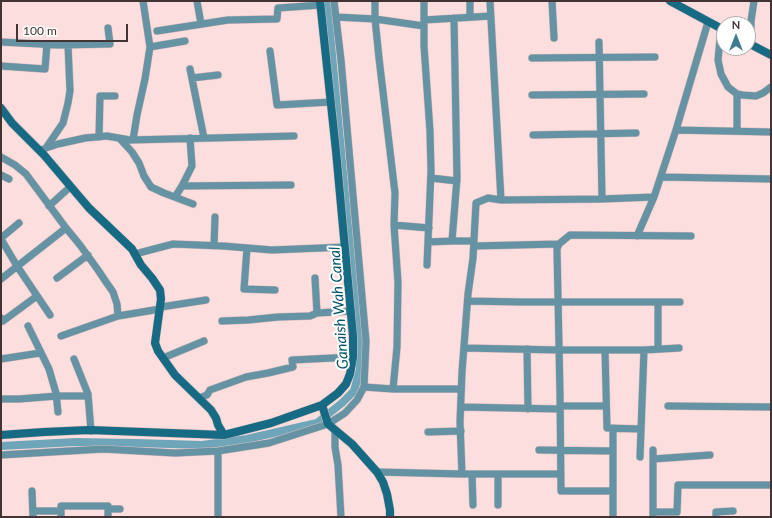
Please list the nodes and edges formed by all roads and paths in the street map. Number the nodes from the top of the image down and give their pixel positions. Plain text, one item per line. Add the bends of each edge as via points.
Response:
1 (143, 1) edge
2 (197, 1) edge
3 (334, 1) edge
4 (375, 1) edge
5 (424, 1) edge
6 (470, 1) edge
7 (490, 1) edge
8 (552, 1) edge
9 (670, 1) edge
10 (754, 1) edge
11 (320, 3) edge
12 (491, 16) junction
13 (752, 16) edge
14 (336, 17) junction
15 (470, 17) junction
16 (454, 18) junction
17 (375, 19) junction
18 (708, 22) junction
19 (424, 23) junction
20 (201, 24) junction
21 (716, 26) edge
22 (108, 28) dead end
23 (169, 29) junction
24 (157, 31) dead end
25 (554, 38) dead end
26 (185, 41) dead end
27 (1, 42) edge
28 (599, 42) dead end
29 (173, 43) junction
30 (46, 44) junction
31 (68, 45) junction
32 (150, 47) junction
33 (756, 48) edge
34 (270, 51) dead end
35 (771, 55) edge
36 (719, 56) edge
37 (655, 57) dead end
38 (532, 58) dead end
39 (599, 58) junction
40 (1, 66) edge
41 (190, 69) dead end
42 (218, 75) dead end
43 (192, 78) junction
44 (771, 87) edge
45 (644, 94) dead end
46 (737, 94) junction
47 (532, 95) dead end
48 (600, 95) junction
49 (115, 96) dead end
50 (331, 102) junction
51 (1, 108) edge
52 (676, 130) junction
53 (737, 131) junction
54 (771, 132) edge
55 (636, 133) dead end
56 (601, 134) junction
57 (533, 135) dead end
58 (294, 136) dead end
59 (99, 137) junction
60 (190, 138) junction
61 (204, 138) junction
62 (120, 139) junction
63 (133, 140) junction
64 (43, 149) junction
65 (1, 157) edge
66 (1, 175) edge
67 (661, 177) junction
68 (431, 178) junction
69 (9, 179) dead end
70 (771, 179) edge
71 (457, 181) junction
72 (291, 185) dead end
73 (70, 186) junction
74 (182, 186) junction
75 (175, 197) junction
76 (654, 197) junction
77 (602, 199) junction
78 (501, 200) junction
79 (193, 204) dead end
80 (49, 206) junction
81 (215, 217) dead end
82 (19, 223) dead end
83 (394, 225) junction
84 (66, 228) junction
85 (429, 228) junction
86 (637, 236) junction
87 (691, 236) dead end
88 (1, 238) edge
89 (452, 241) junction
90 (428, 242) junction
91 (474, 244) junction
92 (559, 244) junction
93 (214, 246) junction
94 (345, 247) junction
95 (247, 248) junction
96 (135, 254) junction
97 (88, 255) junction
98 (427, 265) dead end
99 (17, 266) junction
100 (58, 278) dead end
101 (315, 278) dead end
102 (1, 279) edge
103 (275, 290) dead end
104 (37, 296) junction
105 (206, 300) dead end
106 (468, 301) junction
107 (558, 302) junction
108 (658, 302) junction
109 (680, 302) dead end
110 (160, 308) junction
111 (351, 311) junction
112 (317, 313) junction
113 (50, 315) dead end
114 (118, 316) junction
115 (1, 318) edge
116 (222, 321) dead end
117 (28, 326) dead end
118 (60, 336) dead end
119 (204, 341) dead end
120 (464, 348) junction
121 (679, 348) dead end
122 (527, 349) junction
123 (658, 349) junction
124 (559, 350) junction
125 (605, 350) junction
126 (644, 350) junction
127 (40, 353) junction
128 (352, 356) junction
129 (163, 358) junction
130 (1, 360) edge
131 (74, 360) dead end
132 (364, 387) junction
133 (393, 389) junction
134 (461, 389) junction
135 (56, 396) junction
136 (88, 396) junction
137 (199, 398) junction
138 (1, 399) edge
139 (322, 406) junction
140 (606, 406) junction
141 (668, 406) dead end
142 (461, 407) junction
143 (771, 407) edge
144 (528, 408) junction
145 (560, 408) junction
146 (58, 412) dead end
147 (327, 423) junction
148 (613, 428) junction
149 (641, 429) junction
150 (92, 430) junction
151 (335, 430) junction
152 (460, 431) junction
153 (428, 432) dead end
154 (1, 435) edge
155 (224, 435) junction
156 (640, 449) junction
157 (539, 450) dead end
158 (218, 451) junction
159 (561, 451) junction
160 (613, 451) junction
161 (1, 455) edge
162 (653, 455) junction
163 (710, 455) dead end
164 (640, 457) dead end
165 (377, 472) junction
166 (462, 474) junction
167 (472, 474) junction
168 (498, 474) junction
169 (561, 474) junction
170 (771, 485) edge
171 (613, 491) junction
172 (32, 492) dead end
173 (473, 505) dead end
174 (498, 505) dead end
175 (120, 509) dead end
176 (732, 511) dead end
177 (108, 513) edge
178 (33, 514) edge
179 (61, 514) edge
180 (653, 515) edge
181 (218, 517) edge
182 (341, 517) edge
183 (390, 517) edge
184 (613, 517) edge
185 (716, 517) edge

1 - 32 street
2 - 20 street
3 - 14 street
4 - 17 street
5 - 19 street
6 - 15 street
7 - 12 street
8 - 25 street
9 - 18 street
10 - 13 street
11 - 20 street via 278,8 277,19 228,20
11 - 50 street
12 - 15 street
12 - 78 street
14 - 17 street
14 - 132 street via 366,341
15 - 16 street
16 - 19 street
16 - 71 street
17 - 19 street
17 - 83 street via 395,193
18 - 21 street
18 - 52 street
19 - 68 street
20 - 23 street
22 - 31 street via 110,44
23 - 24 street
23 - 29 street
26 - 29 street
27 - 30 street
28 - 39 street
29 - 32 street
30 - 31 street
30 - 40 street via 45,69
31 - 64 street via 68,104 62,123
32 - 63 street
33 - 35 street
34 - 50 street via 277,105
36 - 46 street via 721,74 728,87
37 - 39 street
38 - 39 street
39 - 48 street
41 - 43 street
42 - 43 street
43 - 61 street
44 - 46 street via 756,96
45 - 48 street
46 - 53 street
47 - 48 street
48 - 56 street
49 - 59 street via 100,96
50 - 94 street
51 - 64 street via 12,123
52 - 53 street
52 - 67 street
53 - 54 street
55 - 56 street
56 - 57 street
56 - 77 street
58 - 61 street
59 - 62 street
59 - 64 street
60 - 61 street
60 - 63 street
60 - 74 street via 192,166
62 - 63 street
62 - 75 street via 132,152 151,187
64 - 73 street
65 - 80 street via 26,174
66 - 69 street
67 - 70 street
67 - 76 street
68 - 71 street
68 - 85 street
71 - 89 street
72 - 74 street
73 - 80 street
73 - 96 street
74 - 75 street
75 - 79 street
76 - 77 street
76 - 86 street
77 - 78 street
78 - 91 street via 488,198 476,203
80 - 84 street
81 - 93 street
82 - 88 street
83 - 85 street
83 - 133 street via 398,282 397,347
84 - 97 street
84 - 99 street
85 - 90 street
86 - 87 street
86 - 92 street via 570,236
88 - 99 street
89 - 90 street
89 - 91 street
90 - 98 street
91 - 92 street
91 - 106 street
92 - 107 street
93 - 95 street
93 - 96 street via 173,244
94 - 95 street via 272,250
94 - 111 street
95 - 103 street via 244,289
96 - 110 street via 160,290
97 - 100 street
97 - 114 street via 113,292
99 - 102 street
99 - 104 street
101 - 112 street
104 - 113 street
104 - 115 street via 3,320
105 - 110 street
106 - 107 street
106 - 120 street
107 - 108 street
107 - 124 street
108 - 109 street
108 - 123 street
110 - 114 street
110 - 129 street via 155,343
111 - 112 street
111 - 128 street
112 - 116 street via 310,316
114 - 118 street
117 - 127 street
119 - 129 street
120 - 122 street
120 - 134 street
121 - 123 street
122 - 124 street
122 - 144 street
123 - 126 street
124 - 125 street
124 - 145 street
125 - 126 street
125 - 140 street
126 - 149 street
127 - 130 street
127 - 135 street via 49,369
128 - 137 street via 292,360 292,367 246,377 210,390 207,395
128 - 139 street via 346,384
129 - 137 street via 175,375
131 - 136 street
132 - 133 street
132 - 147 street via 357,400 345,413
133 - 134 street
134 - 142 street
135 - 136 street
135 - 138 street
135 - 146 street
136 - 150 street
137 - 155 street via 211,410
139 - 147 street
139 - 155 street
140 - 145 street
140 - 148 street via 607,428
141 - 143 street
142 - 144 street
142 - 152 street
144 - 145 street
145 - 159 street
147 - 151 street
147 - 158 street via 269,443
148 - 149 street
148 - 160 street
149 - 156 street
150 - 154 street
150 - 155 street
151 - 165 street via 352,444
151 - 182 street
152 - 153 street
152 - 166 street
156 - 162 street
156 - 164 street
157 - 159 street
158 - 161 street via 175,453 103,449
158 - 181 street
159 - 160 street
159 - 169 street
160 - 171 street
162 - 163 street
162 - 180 street
165 - 166 street
165 - 183 street via 387,494
166 - 167 street
167 - 168 street
167 - 173 street
168 - 169 street
168 - 174 street
169 - 171 street via 561,491
170 - 180 street via 678,485 677,512
171 - 184 street
172 - 178 street
175 - 177 street
176 - 185 street via 716,512
177 - 179 street via 108,506 61,506
178 - 179 street

